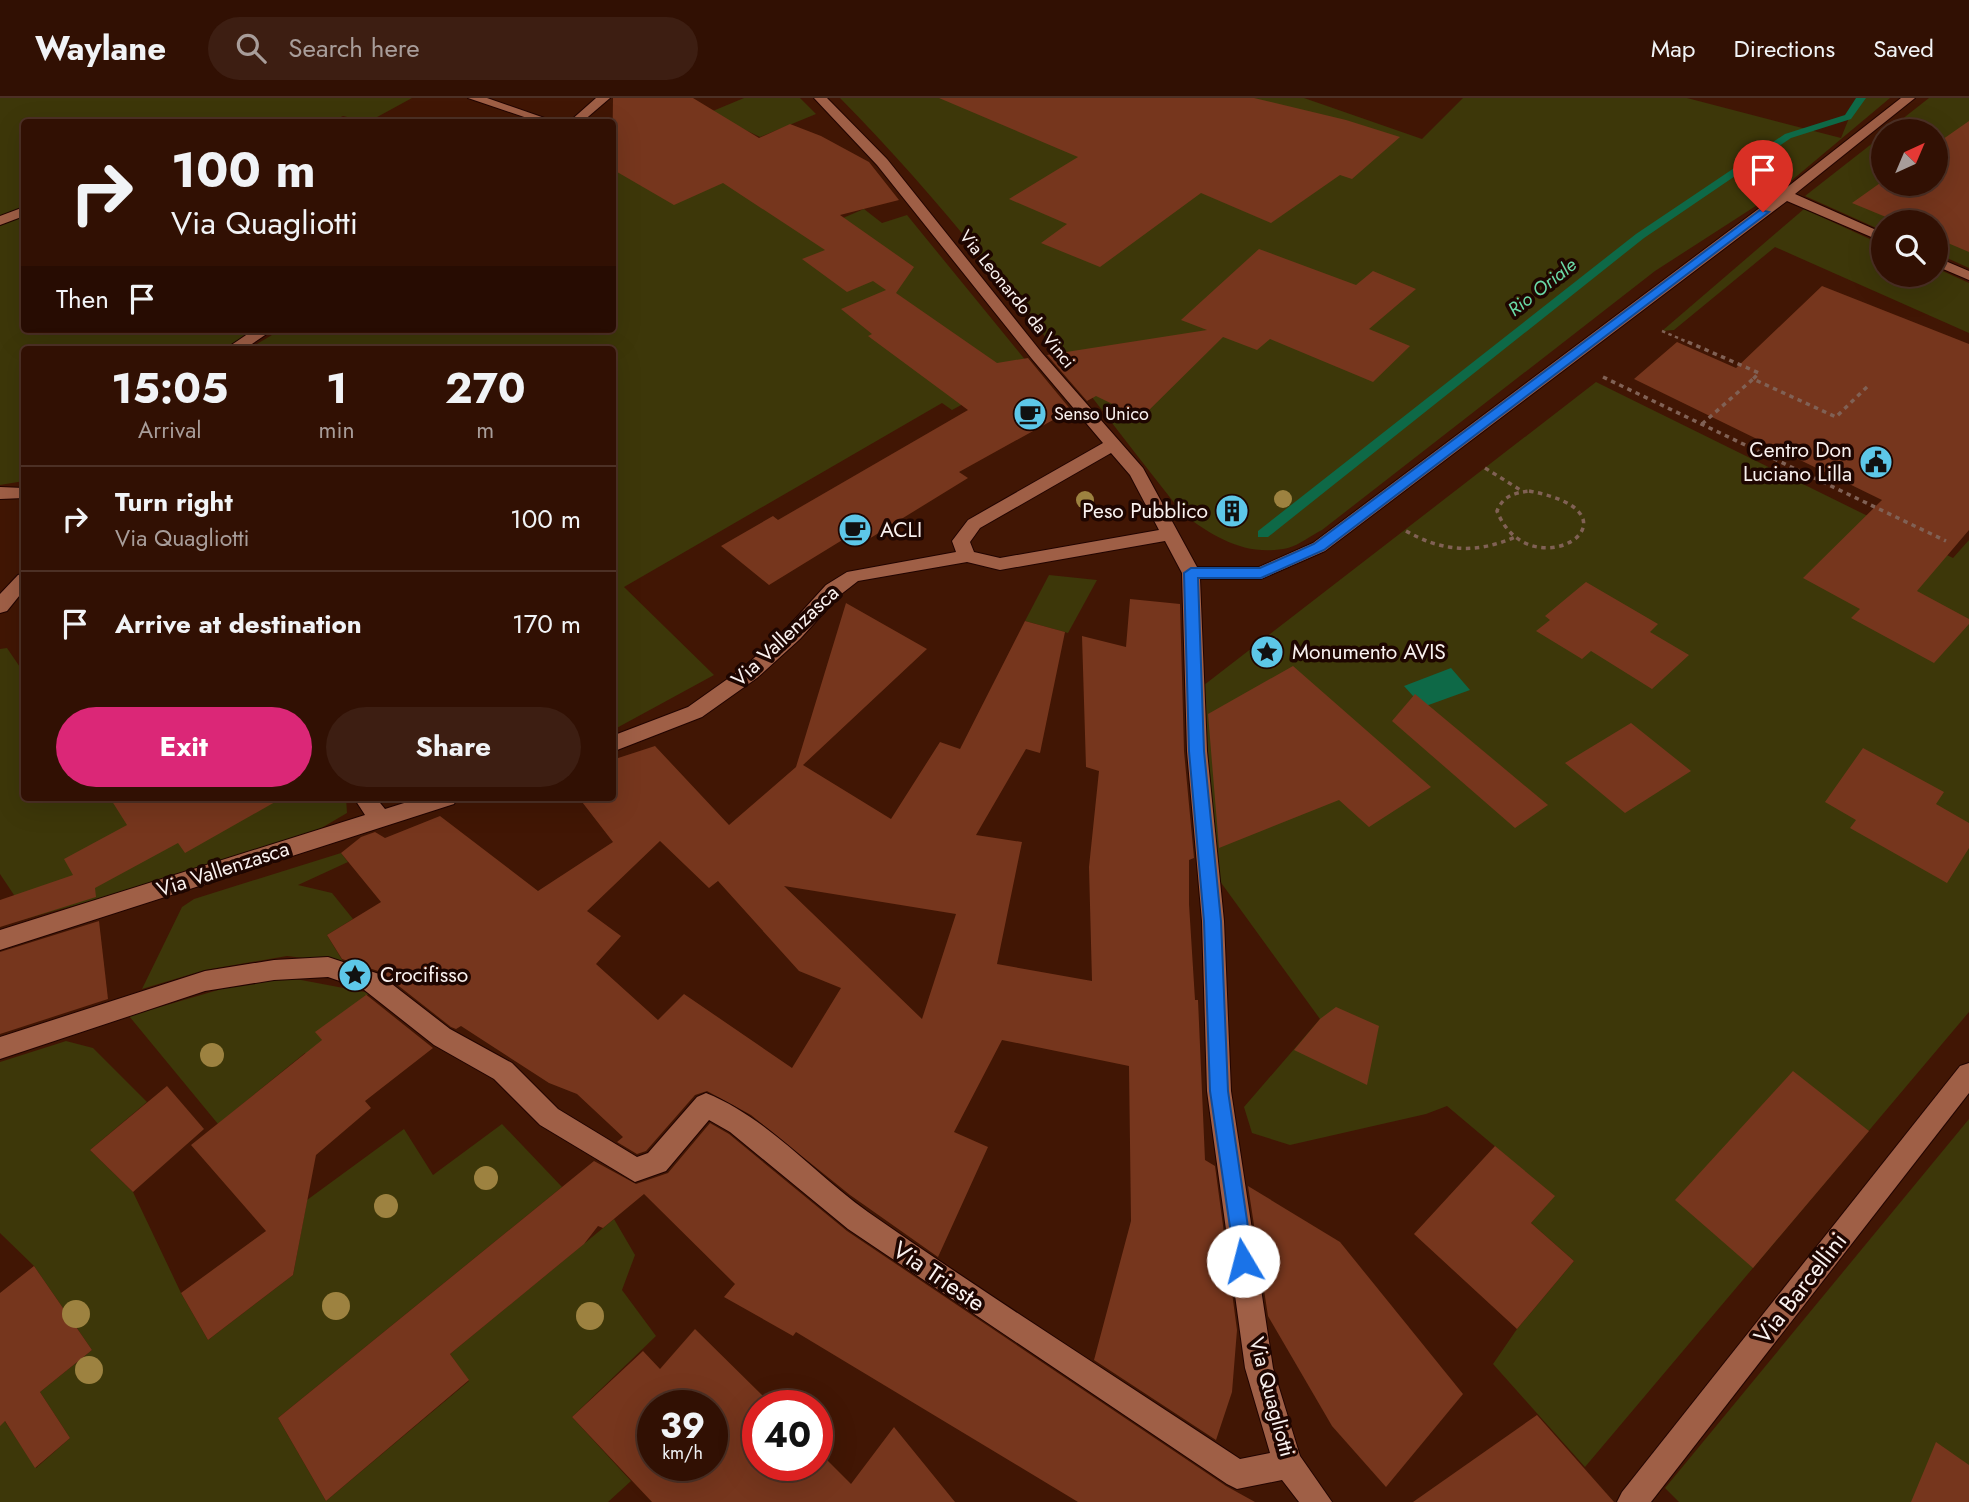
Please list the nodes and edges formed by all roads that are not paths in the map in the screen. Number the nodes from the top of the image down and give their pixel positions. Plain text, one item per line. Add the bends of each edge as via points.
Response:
1 (474, 98) edge
2 (604, 98) edge
3 (820, 98) edge
4 (1909, 98) edge
5 (540, 119) edge
6 (579, 119) edge
7 (1786, 195) junction
8 (21, 212) edge
9 (0, 221) edge
10 (1871, 233) edge
11 (1948, 266) edge
12 (1969, 276) edge
13 (260, 333) edge
14 (238, 346) edge
15 (1114, 444) junction
16 (0, 493) edge
17 (21, 493) edge
18 (1171, 534) junction
19 (967, 556) junction
20 (1191, 573) junction
21 (21, 582) edge
22 (0, 606) edge
23 (616, 742) edge
24 (365, 801) edge
25 (437, 801) edge
26 (380, 819) junction
27 (0, 940) edge
28 (0, 1048) edge
29 (1969, 1074) edge
30 (1288, 1464) junction
31 (1645, 1497) edge
32 (1317, 1502) edge

1 - 5 street
2 - 6 street
3 - 15 street, Via Leonardo da Vinci via 882,162 1037,356
4 - 7 street
7 - 10 street
7 - 20 street via 1319,547 1261,573
8 - 9 street
11 - 12 street
13 - 14 street
15 - 18 street, Via Leonardo da Vinci via 1137,472
15 - 19 street via 975,524 961,541
16 - 17 street
18 - 19 street via 1000,564
18 - 20 street, Via Quagliotti
19 - 23 street, Via Vallenzasca via 853,576 833,590 750,673 695,712
20 - 30 street, Via Quagliotti via 1197,751 1213,921 1219,1091 1259,1368
21 - 22 street
24 - 26 street
25 - 26 street, Via Vallenzasca
26 - 27 street, Via Vallenzasca
28 - 30 street, Via Trieste via 205,981 328,967 370,981 442,1037 503,1072 549,1117 635,1170 657,1162 706,1105 738,1124 866,1226 1237,1474
29 - 31 street, Via Barcellini
30 - 32 street, Via Quagliotti

